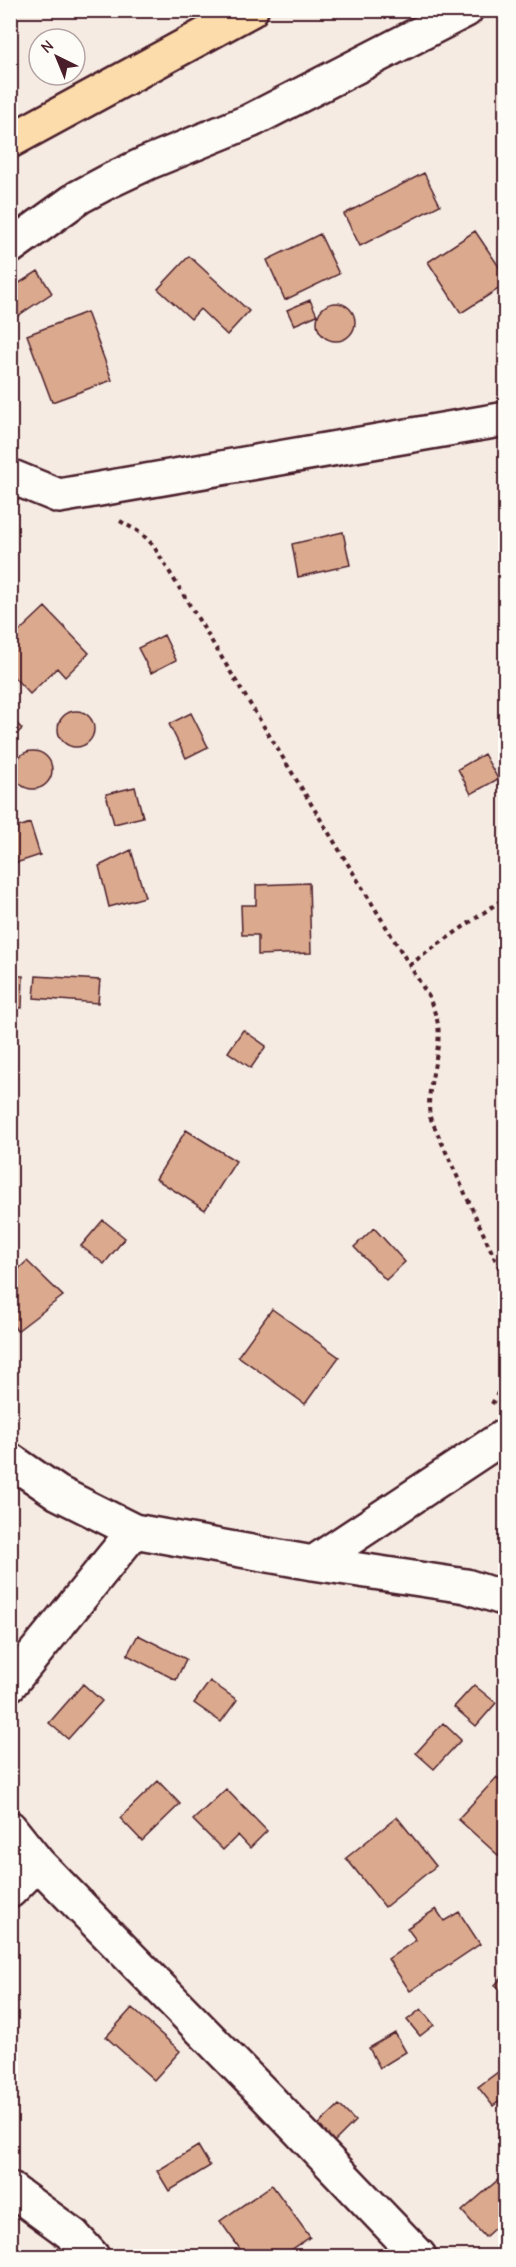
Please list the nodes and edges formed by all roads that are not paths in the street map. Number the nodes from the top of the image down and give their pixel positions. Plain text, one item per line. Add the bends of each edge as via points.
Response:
1 (251, 10) edge
2 (466, 10) edge
3 (10, 141) edge
4 (10, 247) edge
5 (506, 419) edge
6 (10, 476) edge
7 (506, 1435) edge
8 (10, 1460) edge
9 (134, 1531) junction
10 (313, 1563) junction
11 (506, 1599) edge
12 (10, 1684) edge
13 (10, 1828) edge
14 (38, 1863) junction
15 (10, 1891) edge
16 (10, 2189) edge
17 (92, 2256) edge
18 (419, 2256) edge

1 - 3 main road
2 - 4 street via 250,122 111,180 79,197
5 - 6 street via 60,496
7 - 10 street
8 - 9 street via 58,1493
9 - 10 street
9 - 12 street
10 - 11 street via 466,1587
13 - 14 street
14 - 15 street
14 - 18 street
16 - 17 street via 73,2235

